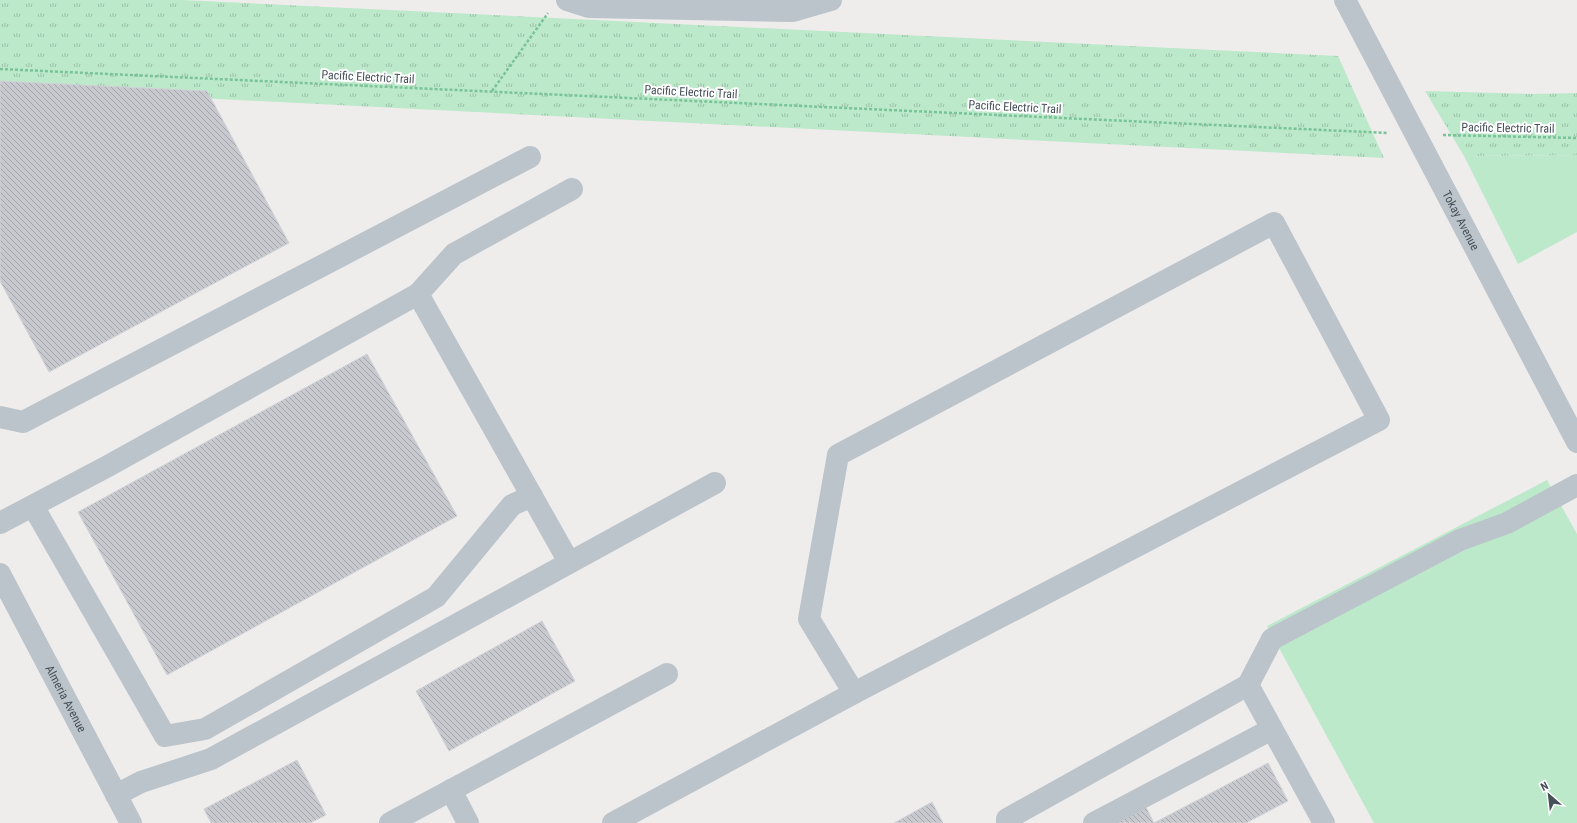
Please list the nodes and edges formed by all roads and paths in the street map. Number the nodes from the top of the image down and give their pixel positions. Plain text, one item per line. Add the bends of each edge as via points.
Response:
1 (567, 0) edge
2 (831, 0) edge
3 (1345, 0) edge
4 (549, 12) dead end
5 (0, 68) edge
6 (492, 91) junction
7 (1382, 133) dead end
8 (1440, 135) dead end
9 (1577, 138) edge
10 (530, 157) dead end
11 (572, 189) dead end
12 (418, 294) junction
13 (0, 417) edge
14 (1577, 442) edge
15 (715, 483) dead end
16 (1577, 485) edge
17 (532, 496) junction
18 (34, 506) junction
19 (0, 523) edge
20 (569, 562) junction
21 (0, 574) edge
22 (667, 674) dead end
23 (1248, 685) junction
24 (854, 693) junction
25 (1272, 729) junction
26 (451, 790) junction
27 (116, 795) junction
28 (1007, 821) edge
29 (131, 823) edge
30 (390, 823) edge
31 (468, 823) edge
32 (613, 823) edge
33 (1094, 823) edge
34 (1324, 823) edge

1 - 2 street via 589,7 793,11
3 - 14 street, Tokay Avenue
4 - 6 path
5 - 6 path, Pacific Electric Trail
6 - 7 path, Pacific Electric Trail
8 - 9 path, Pacific Electric Trail
10 - 13 street via 23,422
11 - 12 street via 454,254
12 - 17 street
12 - 18 street
15 - 20 street
16 - 23 street via 1507,523 1460,540 1272,639
17 - 18 street via 512,505 436,597 205,729 165,736
17 - 20 street
18 - 19 street
20 - 27 street via 211,759 140,782
21 - 27 street, Almeria Avenue
22 - 26 street
23 - 25 street
23 - 28 street
24 - 24 street via 1379,420 1274,223 838,455 809,618
24 - 32 street
25 - 33 street
25 - 34 street
26 - 30 street
26 - 31 street
27 - 29 street, Almeria Avenue

